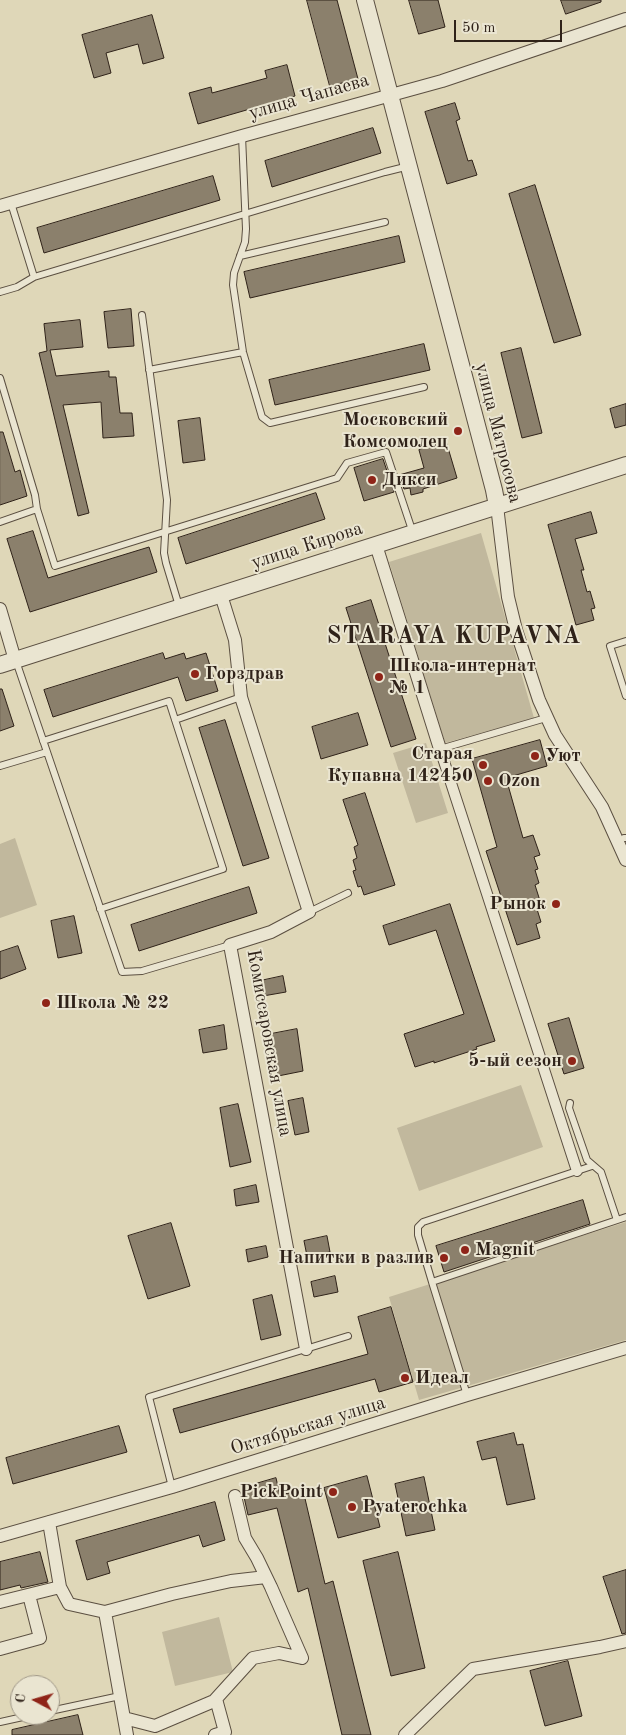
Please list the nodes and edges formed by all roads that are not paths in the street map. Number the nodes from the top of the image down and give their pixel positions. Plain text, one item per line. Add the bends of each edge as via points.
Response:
1 (365, 0) edge
2 (626, 19) edge
3 (391, 94) junction
4 (242, 136) junction
5 (410, 166) junction
6 (5, 205) edge
7 (245, 214) junction
8 (386, 222) dead end
9 (240, 256) junction
10 (34, 277) junction
11 (0, 292) edge
12 (142, 315) dead end
13 (243, 352) junction
14 (149, 370) junction
15 (0, 378) edge
16 (424, 387) dead end
17 (626, 465) edge
18 (496, 506) junction
19 (37, 509) junction
20 (0, 522) edge
21 (166, 532) junction
22 (413, 533) junction
23 (376, 545) junction
24 (220, 595) junction
25 (180, 608) junction
26 (0, 609) edge
27 (626, 641) edge
28 (8, 662) edge
29 (626, 696) edge
30 (241, 697) junction
31 (546, 718) junction
32 (175, 720) junction
33 (43, 741) junction
34 (440, 749) junction
35 (47, 752) junction
36 (0, 766) edge
37 (626, 860) edge
38 (348, 892) dead end
39 (100, 909) junction
40 (309, 912) junction
41 (230, 945) junction
42 (570, 1103) dead end
43 (592, 1166) junction
44 (578, 1171) junction
45 (626, 1217) edge
46 (617, 1220) junction
47 (432, 1282) junction
48 (348, 1336) dead end
49 (626, 1348) edge
50 (306, 1349) junction
51 (467, 1395) junction
52 (172, 1487) junction
53 (235, 1496) dead end
54 (49, 1522) junction
55 (0, 1536) edge
56 (266, 1577) junction
57 (60, 1587) junction
58 (29, 1594) junction
59 (0, 1602) edge
60 (105, 1612) junction
61 (626, 1641) edge
62 (0, 1649) edge
63 (120, 1696) junction
64 (216, 1699) junction
65 (60, 1709) edge
66 (124, 1718) junction
67 (127, 1735) edge
68 (215, 1735) edge
69 (405, 1735) edge

1 - 3 street, улица Матросова
2 - 3 street, улица Чапаева via 442,81
3 - 4 street, улица Чапаева
3 - 5 street, улица Матросова
4 - 6 street, улица Чапаева
4 - 7 lane
5 - 7 lane
5 - 18 street, улица Матросова
6 - 10 lane
7 - 9 lane via 245,242
7 - 10 lane
8 - 9 lane
9 - 13 lane via 233,285
10 - 11 lane
12 - 14 lane
13 - 14 lane
13 - 16 lane via 262,417 270,423
14 - 21 lane via 167,500
15 - 19 lane
17 - 18 street, улица Кирова
18 - 22 street, улица Кирова
18 - 31 street, улица Матросова via 508,597
19 - 20 lane
19 - 21 lane via 55,566
21 - 22 lane via 337,478 347,463 386,452
21 - 25 lane via 164,553
22 - 23 street, улица Кирова
23 - 24 street, улица Кирова
23 - 34 street
24 - 25 street, улица Кирова
24 - 30 street via 234,640
25 - 28 street, улица Кирова
26 - 28 street
27 - 29 lane via 610,646
28 - 33 lane
30 - 32 lane
30 - 40 street
31 - 34 lane
31 - 37 street, улица Матросова via 602,807
32 - 33 lane via 169,701
32 - 39 lane via 223,870
33 - 35 lane
34 - 44 street
35 - 36 lane
35 - 39 lane
38 - 40 lane
39 - 41 lane via 122,972 142,971
40 - 41 street, Комиссаровская улица via 271,932
41 - 50 street, Комиссаровская улица
42 - 43 lane via 569,1108
43 - 44 lane
43 - 46 lane via 601,1172
44 - 47 lane via 423,1222 418,1227 418,1235
45 - 46 lane
46 - 47 lane
47 - 51 lane
48 - 50 lane
49 - 51 street, Октябрьская улица
50 - 52 lane via 150,1397
51 - 52 street, Октябрьская улица
52 - 54 street, Октябрьская улица
53 - 56 street via 245,1538
54 - 55 street, Октябрьская улица
54 - 57 street
56 - 60 street via 231,1581
56 - 64 street via 302,1658 279,1653 253,1658
57 - 58 street
57 - 60 street via 69,1604
58 - 59 street
58 - 62 street via 40,1638
60 - 63 street
61 - 69 street via 473,1669
63 - 65 lane
63 - 66 street
64 - 66 street via 155,1726
64 - 68 street via 225,1732
66 - 67 street

